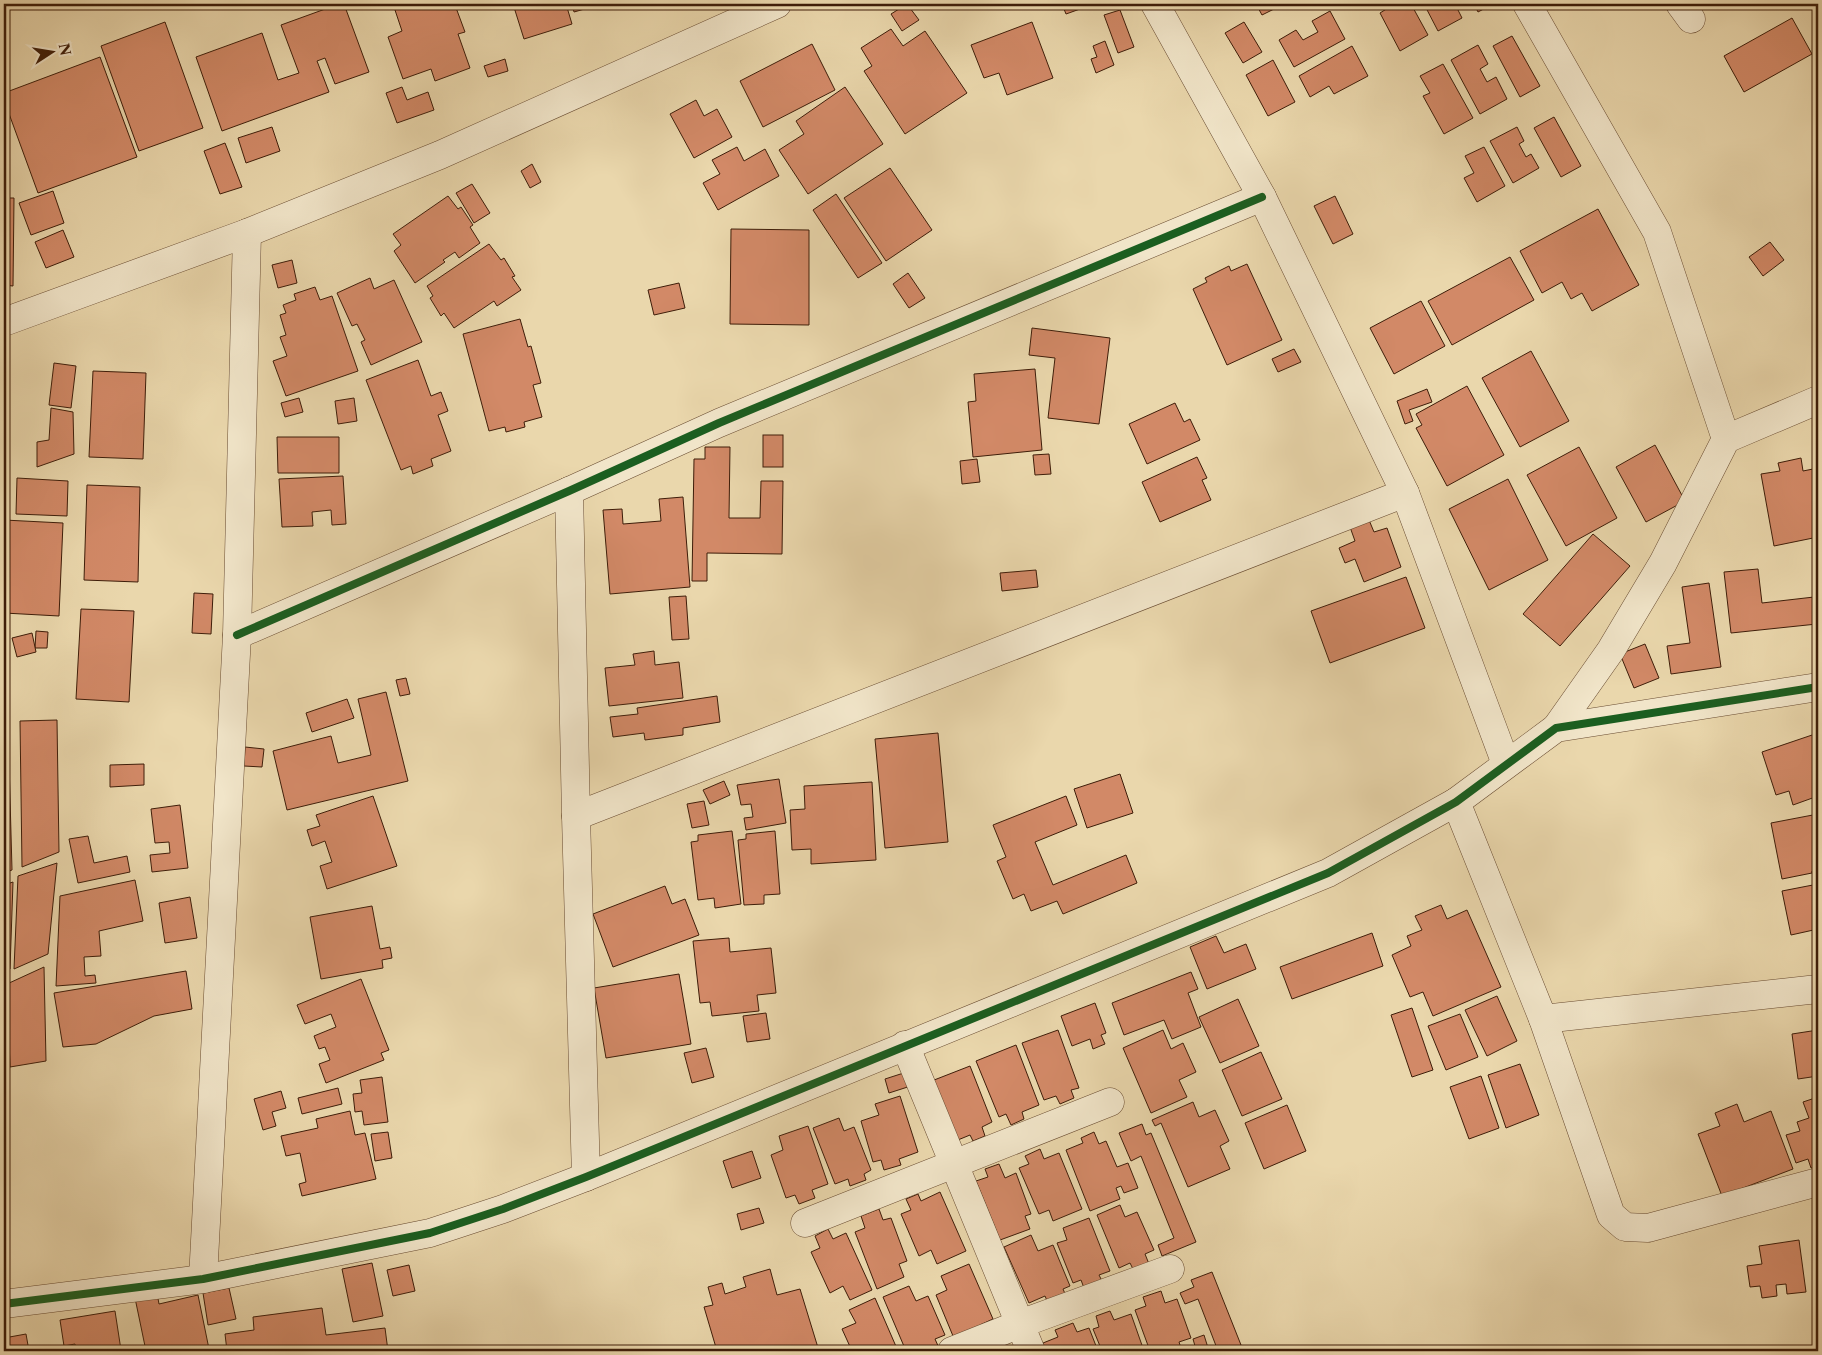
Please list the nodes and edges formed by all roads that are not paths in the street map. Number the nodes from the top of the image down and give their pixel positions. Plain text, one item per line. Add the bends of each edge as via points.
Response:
1 (777, 4) edge
2 (1155, 4) edge
3 (1527, 4) edge
4 (1262, 197) junction
5 (247, 232) junction
6 (4, 322) edge
7 (1818, 400) edge
8 (1726, 440) junction
9 (570, 491) junction
10 (1405, 493) junction
11 (237, 635) junction
12 (1818, 687) edge
13 (1556, 728) junction
14 (1506, 764) junction
15 (1456, 802) junction
16 (576, 816) junction
17 (1818, 989) edge
18 (1544, 1020) junction
19 (905, 1045) junction
20 (1110, 1102) dead end
21 (954, 1163) junction
22 (586, 1177) junction
23 (1818, 1182) edge
24 (805, 1223) dead end
25 (1170, 1269) dead end
26 (203, 1279) junction
27 (4, 1304) edge
28 (1020, 1324) junction
29 (952, 1351) edge
30 (1031, 1351) edge

1 - 5 street via 440,155
2 - 4 street
3 - 8 street via 1657,232
4 - 9 street via 719,423
4 - 10 street
5 - 6 street
5 - 11 street
7 - 8 street
8 - 13 street via 1663,563 1611,650
9 - 11 street
9 - 16 street
10 - 14 street
10 - 16 street
11 - 26 street
12 - 13 street
13 - 14 street
14 - 15 street
15 - 18 street
15 - 19 street via 1328,873
16 - 22 street
17 - 18 street
18 - 23 street via 1611,1215 1625,1227 1648,1228
19 - 21 street
19 - 22 street
20 - 21 street
21 - 24 street
21 - 28 street
22 - 26 street via 430,1233
25 - 28 street
26 - 27 street
28 - 29 street
28 - 30 street

